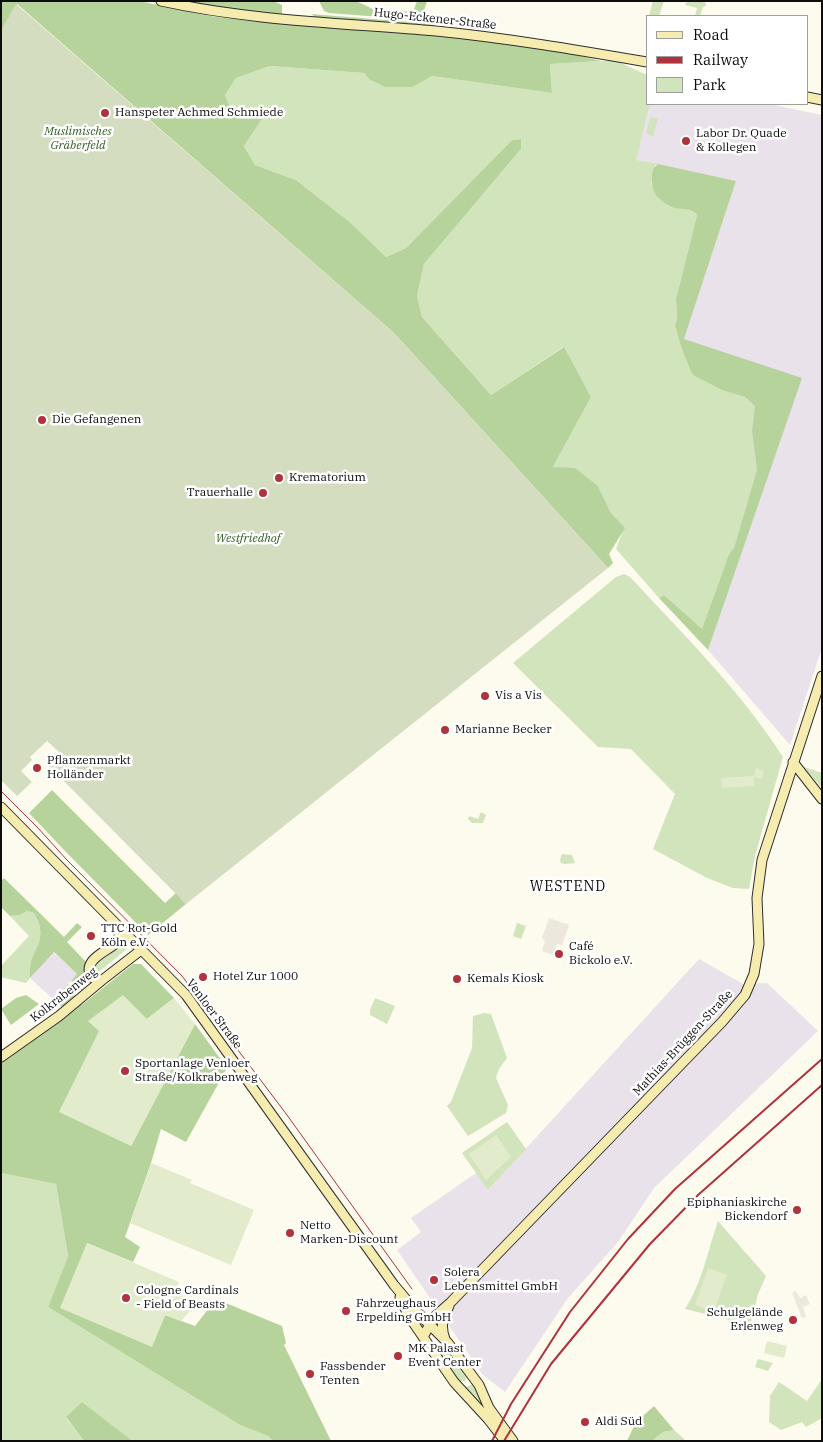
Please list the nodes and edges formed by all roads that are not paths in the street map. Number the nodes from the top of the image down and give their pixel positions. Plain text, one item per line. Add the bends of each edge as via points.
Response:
1 (161, 1) edge
2 (646, 62) edge
3 (808, 97) edge
4 (822, 100) edge
5 (822, 676) edge
6 (793, 762) junction
7 (822, 799) edge
8 (1, 807) edge
9 (121, 930) junction
10 (141, 950) junction
11 (128, 960) junction
12 (154, 964) junction
13 (89, 972) junction
14 (101, 981) junction
15 (85, 995) junction
16 (1, 1057) edge
17 (394, 1285) junction
18 (451, 1302) junction
19 (429, 1324) junction
20 (423, 1337) junction
21 (448, 1343) junction
22 (431, 1348) junction
23 (472, 1375) junction
24 (454, 1382) junction
25 (504, 1441) edge
26 (513, 1441) edge

1 - 2 main road, Hugo-Eckener-Straße via 275,19 383,26 546,44
3 - 4 main road
5 - 6 main road, Mathias-Brüggen-Straße
6 - 7 main road
6 - 18 main road, Mathias-Brüggen-Straße via 762,860 757,898 757,954 754,974 745,996
8 - 9 main road, Venloer Straße
9 - 10 main road, Venloer Straße
9 - 13 main road via 117,942 94,958
10 - 11 main road, Kolkrabenweg
10 - 12 main road, Venloer Straße
11 - 12 main road
11 - 14 main road, Kolkrabenweg
12 - 17 main road, Venloer Straße via 186,995
13 - 14 main road via 91,977
13 - 15 main road
14 - 15 main road, Kolkrabenweg
15 - 16 main road, Kolkrabenweg
17 - 19 main road, Venloer Straße
17 - 20 main road, Venloer Straße
18 - 19 main road, Mathias-Brüggen-Straße
18 - 21 main road, Mathias-Brüggen-Straße via 442,1320
19 - 20 main road, Mathias-Brüggen-Straße
19 - 21 main road, Venloer Straße
20 - 22 main road, Venloer Straße
21 - 22 main road via 435,1341
21 - 23 main road, Venloer Straße
22 - 24 main road, Venloer Straße
23 - 24 main road via 468,1384
23 - 26 main road, Venloer Straße via 489,1408
24 - 25 main road, Venloer Straße

